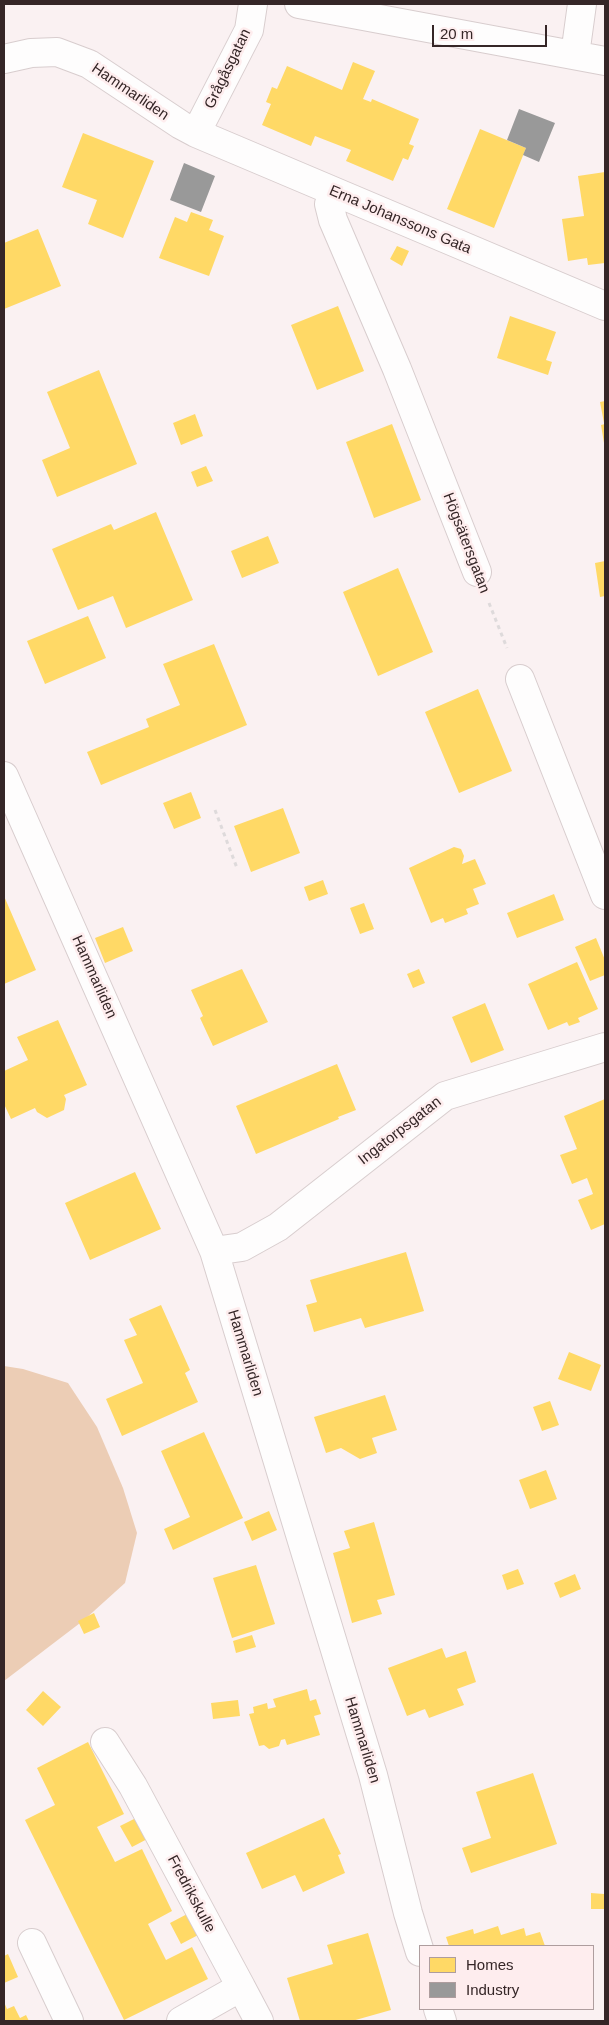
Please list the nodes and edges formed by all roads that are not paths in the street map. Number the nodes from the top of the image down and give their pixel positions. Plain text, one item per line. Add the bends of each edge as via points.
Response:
1 (252, 4) edge
2 (299, 4) edge
3 (582, 4) edge
4 (574, 55) junction
5 (4, 59) edge
6 (605, 62) edge
7 (196, 132) junction
8 (334, 192) junction
9 (605, 306) edge
10 (477, 572) road end
11 (520, 680) road end
12 (4, 776) edge
13 (605, 895) edge
14 (605, 1047) edge
15 (214, 1251) junction
16 (105, 1742) dead end
17 (32, 1943) dead end
18 (419, 1949) edge
19 (241, 1988) junction
20 (69, 2021) edge
21 (181, 2021) edge
22 (259, 2021) edge

1 - 7 street, Grågåsgatan via 249,30
2 - 4 street
3 - 4 street
4 - 6 street
5 - 7 street, Hammarliden via 57,52 89,64
7 - 8 street, Erna Johanssons Gata
8 - 9 street, Erna Johanssons Gata
8 - 10 street, Högsätersgatan via 329,204 333,220 400,376
11 - 13 street
12 - 15 street, Hammarliden
14 - 15 street, Ingatorpsgatan via 445,1096 278,1226 242,1247
15 - 18 street, Hammarliden via 373,1775
16 - 19 street, Fredrikskulle via 133,1786
17 - 20 street
19 - 21 street
19 - 22 street, Fredrikskulle

